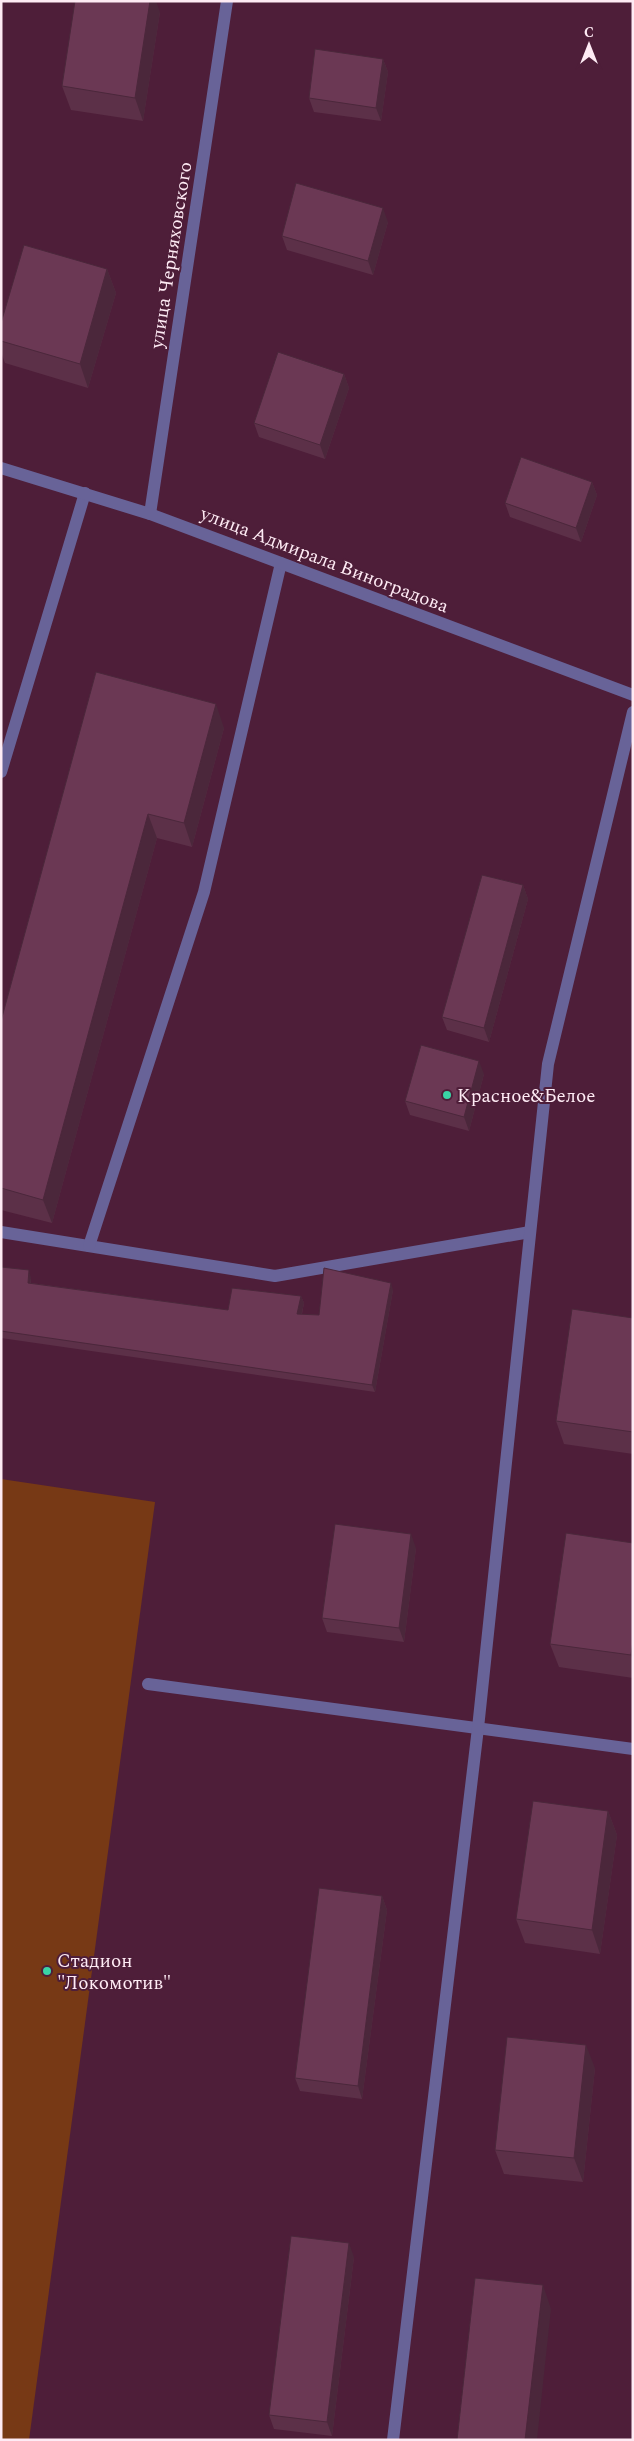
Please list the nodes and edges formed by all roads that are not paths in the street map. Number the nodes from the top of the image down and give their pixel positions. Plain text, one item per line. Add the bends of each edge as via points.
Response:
1 (227, 1) edge
2 (1, 468) edge
3 (85, 493) junction
4 (150, 514) junction
5 (281, 563) junction
6 (633, 695) edge
7 (633, 712) edge
8 (1, 772) edge
9 (1, 1232) edge
10 (530, 1232) junction
11 (90, 1246) junction
12 (148, 1684) dead end
13 (478, 1728) junction
14 (633, 1749) edge
15 (393, 2440) edge

1 - 4 street, улица Черняховского
2 - 3 street, улица Адмирала Виноградова
3 - 4 street, улица Адмирала Виноградова
3 - 8 street
4 - 5 street, улица Адмирала Виноградова
5 - 6 street, улица Адмирала Виноградова
5 - 11 street via 204,892
7 - 10 street via 548,1064
9 - 11 street
10 - 11 street via 275,1276
10 - 13 street
12 - 13 street
13 - 14 street
13 - 15 street

